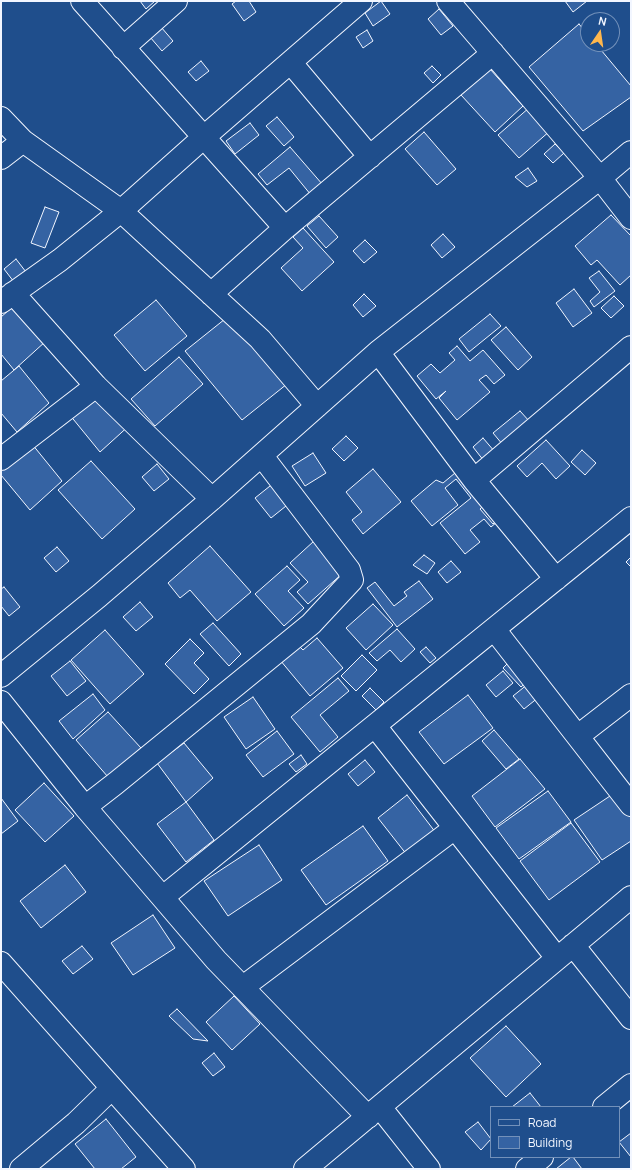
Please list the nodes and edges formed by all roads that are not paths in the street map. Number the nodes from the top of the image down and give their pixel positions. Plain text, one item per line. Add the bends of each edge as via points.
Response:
1 (82, 1) edge
2 (176, 1) edge
3 (362, 1) edge
4 (448, 1) edge
5 (123, 48) junction
6 (493, 53) junction
7 (291, 63) junction
8 (1, 118) edge
9 (204, 137) junction
10 (24, 141) junction
11 (631, 152) edge
12 (370, 157) junction
13 (1, 158) edge
14 (600, 178) junction
15 (121, 211) junction
16 (631, 218) edge
17 (285, 228) junction
18 (211, 294) junction
19 (7, 297) edge
20 (631, 347) edge
21 (378, 352) junction
22 (96, 386) junction
23 (317, 406) junction
24 (262, 456) junction
25 (1, 459) edge
26 (474, 480) junction
27 (212, 499) junction
28 (631, 518) edge
29 (556, 579) junction
30 (494, 629) junction
31 (1, 676) edge
32 (631, 695) edge
33 (1, 702) edge
34 (375, 726) junction
35 (578, 736) junction
36 (631, 805) edge
37 (85, 807) junction
38 (455, 828) junction
39 (163, 897) junction
40 (631, 897) edge
41 (565, 952) junction
42 (1, 963) edge
43 (243, 988) junction
44 (631, 1018) edge
45 (631, 1085) edge
46 (112, 1088) junction
47 (605, 1106) edge
48 (374, 1112) junction
49 (541, 1158) edge
50 (21, 1169) edge
51 (184, 1169) edge
52 (305, 1169) edge
53 (429, 1169) edge
54 (527, 1169) edge

1 - 5 street
2 - 5 street
3 - 7 street
4 - 6 street
5 - 9 street
6 - 12 street
6 - 14 street
7 - 9 street
7 - 12 street
8 - 10 street
9 - 15 street
9 - 17 street
10 - 13 street
10 - 15 street
11 - 14 street
12 - 17 street
14 - 16 street
14 - 21 street
15 - 18 street
15 - 19 street via 60,260
17 - 18 street
18 - 23 street via 260,339
19 - 22 street
20 - 26 street
21 - 23 street
21 - 26 street
22 - 25 street
22 - 27 street
23 - 24 street
24 - 27 street
24 - 37 street via 349,570 352,580 311,624
26 - 29 street
27 - 31 street
28 - 29 street
29 - 30 street
30 - 34 street
30 - 35 street
32 - 35 street
33 - 37 street
34 - 38 street
34 - 39 street
35 - 36 street
37 - 39 street
38 - 41 street
38 - 43 street
39 - 43 street
40 - 41 street
41 - 44 street
41 - 48 street
42 - 46 street
43 - 48 street
45 - 47 street
46 - 50 street via 76,1123
46 - 51 street
48 - 52 street
48 - 53 street
49 - 54 street

